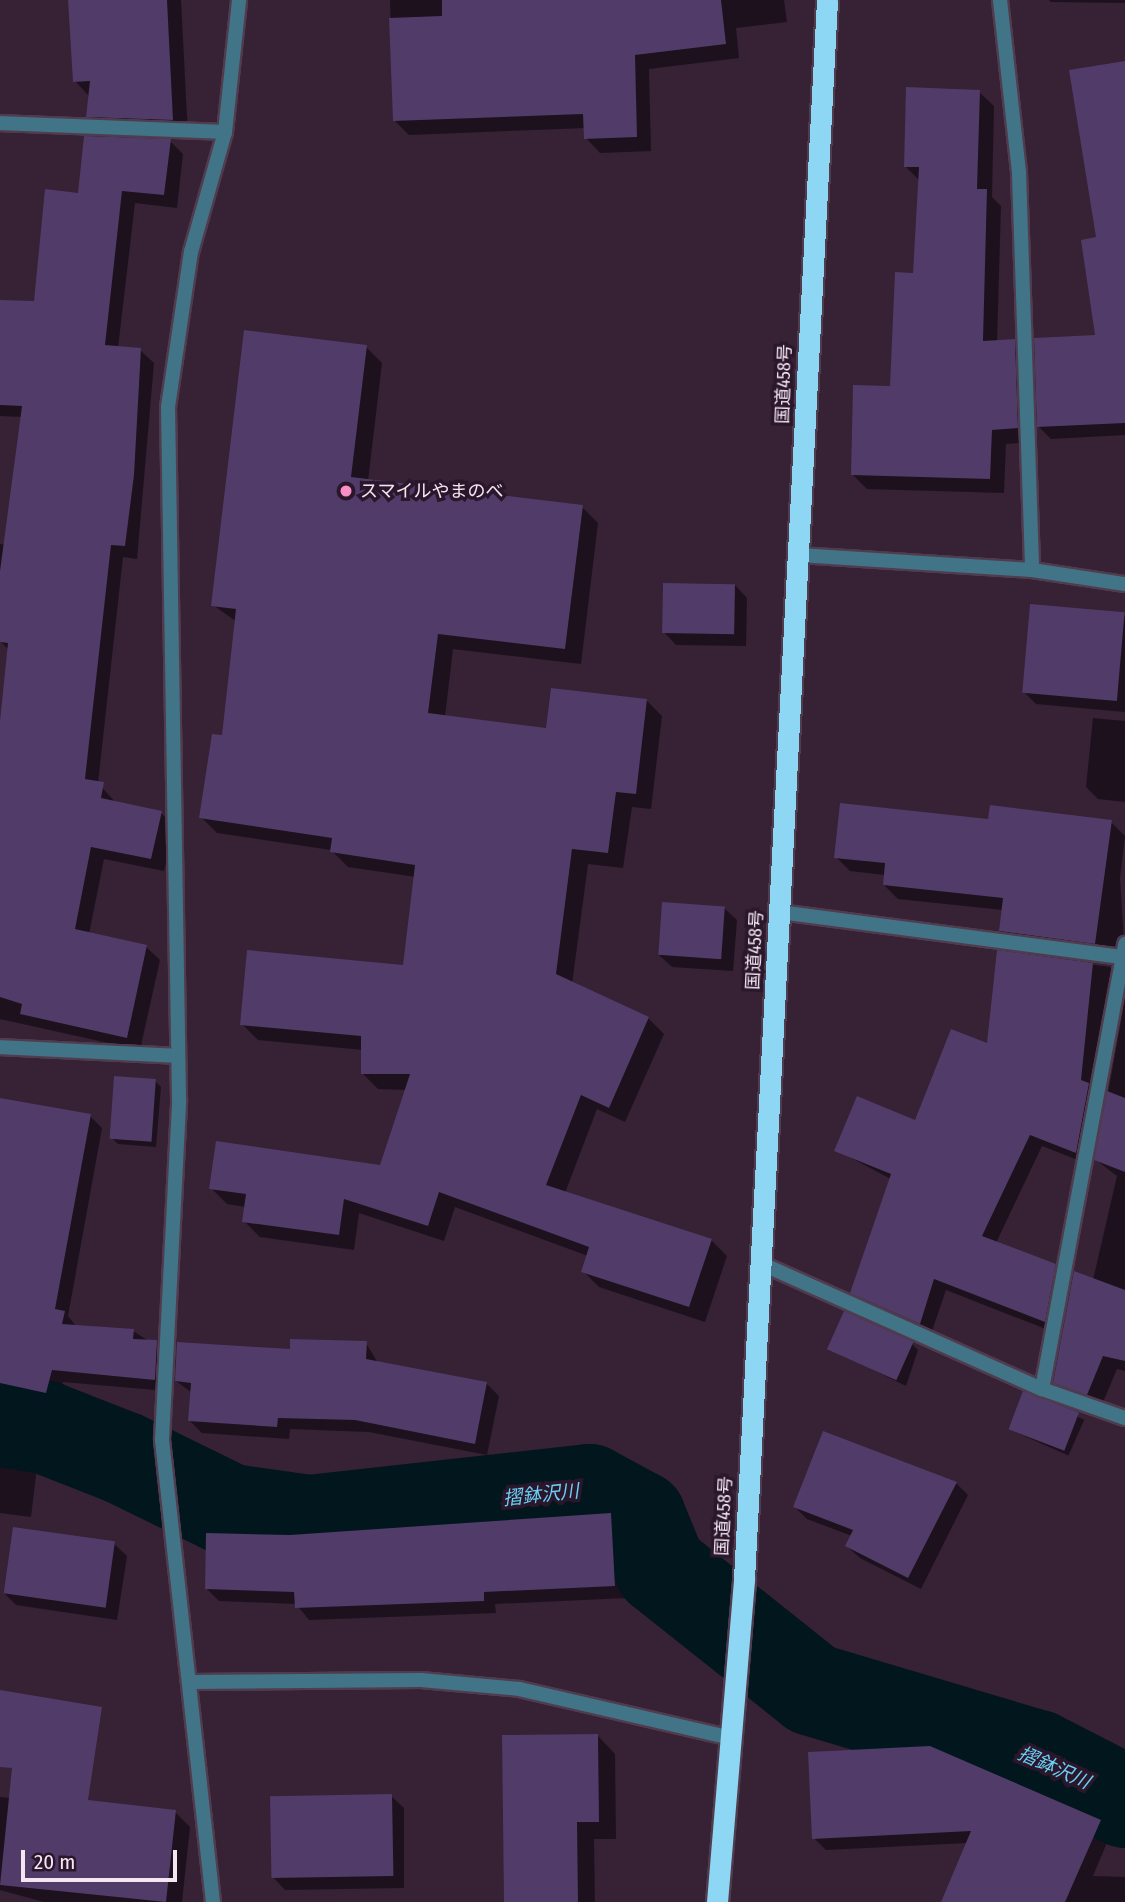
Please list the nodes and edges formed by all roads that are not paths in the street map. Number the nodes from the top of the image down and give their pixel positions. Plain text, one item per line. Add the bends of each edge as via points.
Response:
1 (239, 0) edge
2 (827, 0) edge
3 (1000, 0) edge
4 (0, 123) edge
5 (225, 132) junction
6 (799, 555) junction
7 (1032, 570) junction
8 (1125, 584) edge
9 (780, 912) junction
10 (1124, 950) edge
11 (0, 1047) edge
12 (178, 1056) junction
13 (760, 1263) junction
14 (1042, 1388) junction
15 (1125, 1418) edge
16 (190, 1682) junction
17 (731, 1738) junction
18 (213, 1902) edge
19 (717, 1902) edge

1 - 5 street
2 - 6 highway, 国道458号
3 - 7 street via 1019,173
4 - 5 street
5 - 12 street via 191,253 169,407
6 - 7 street
6 - 9 highway, 国道458号
7 - 8 street
9 - 10 street
9 - 13 highway, 国道458号
10 - 14 street
11 - 12 street
12 - 16 street via 162,1440
13 - 14 street
13 - 17 highway, 国道458号
14 - 15 street
16 - 17 street via 421,1680 519,1689
16 - 18 street
17 - 19 highway, 国道458号

